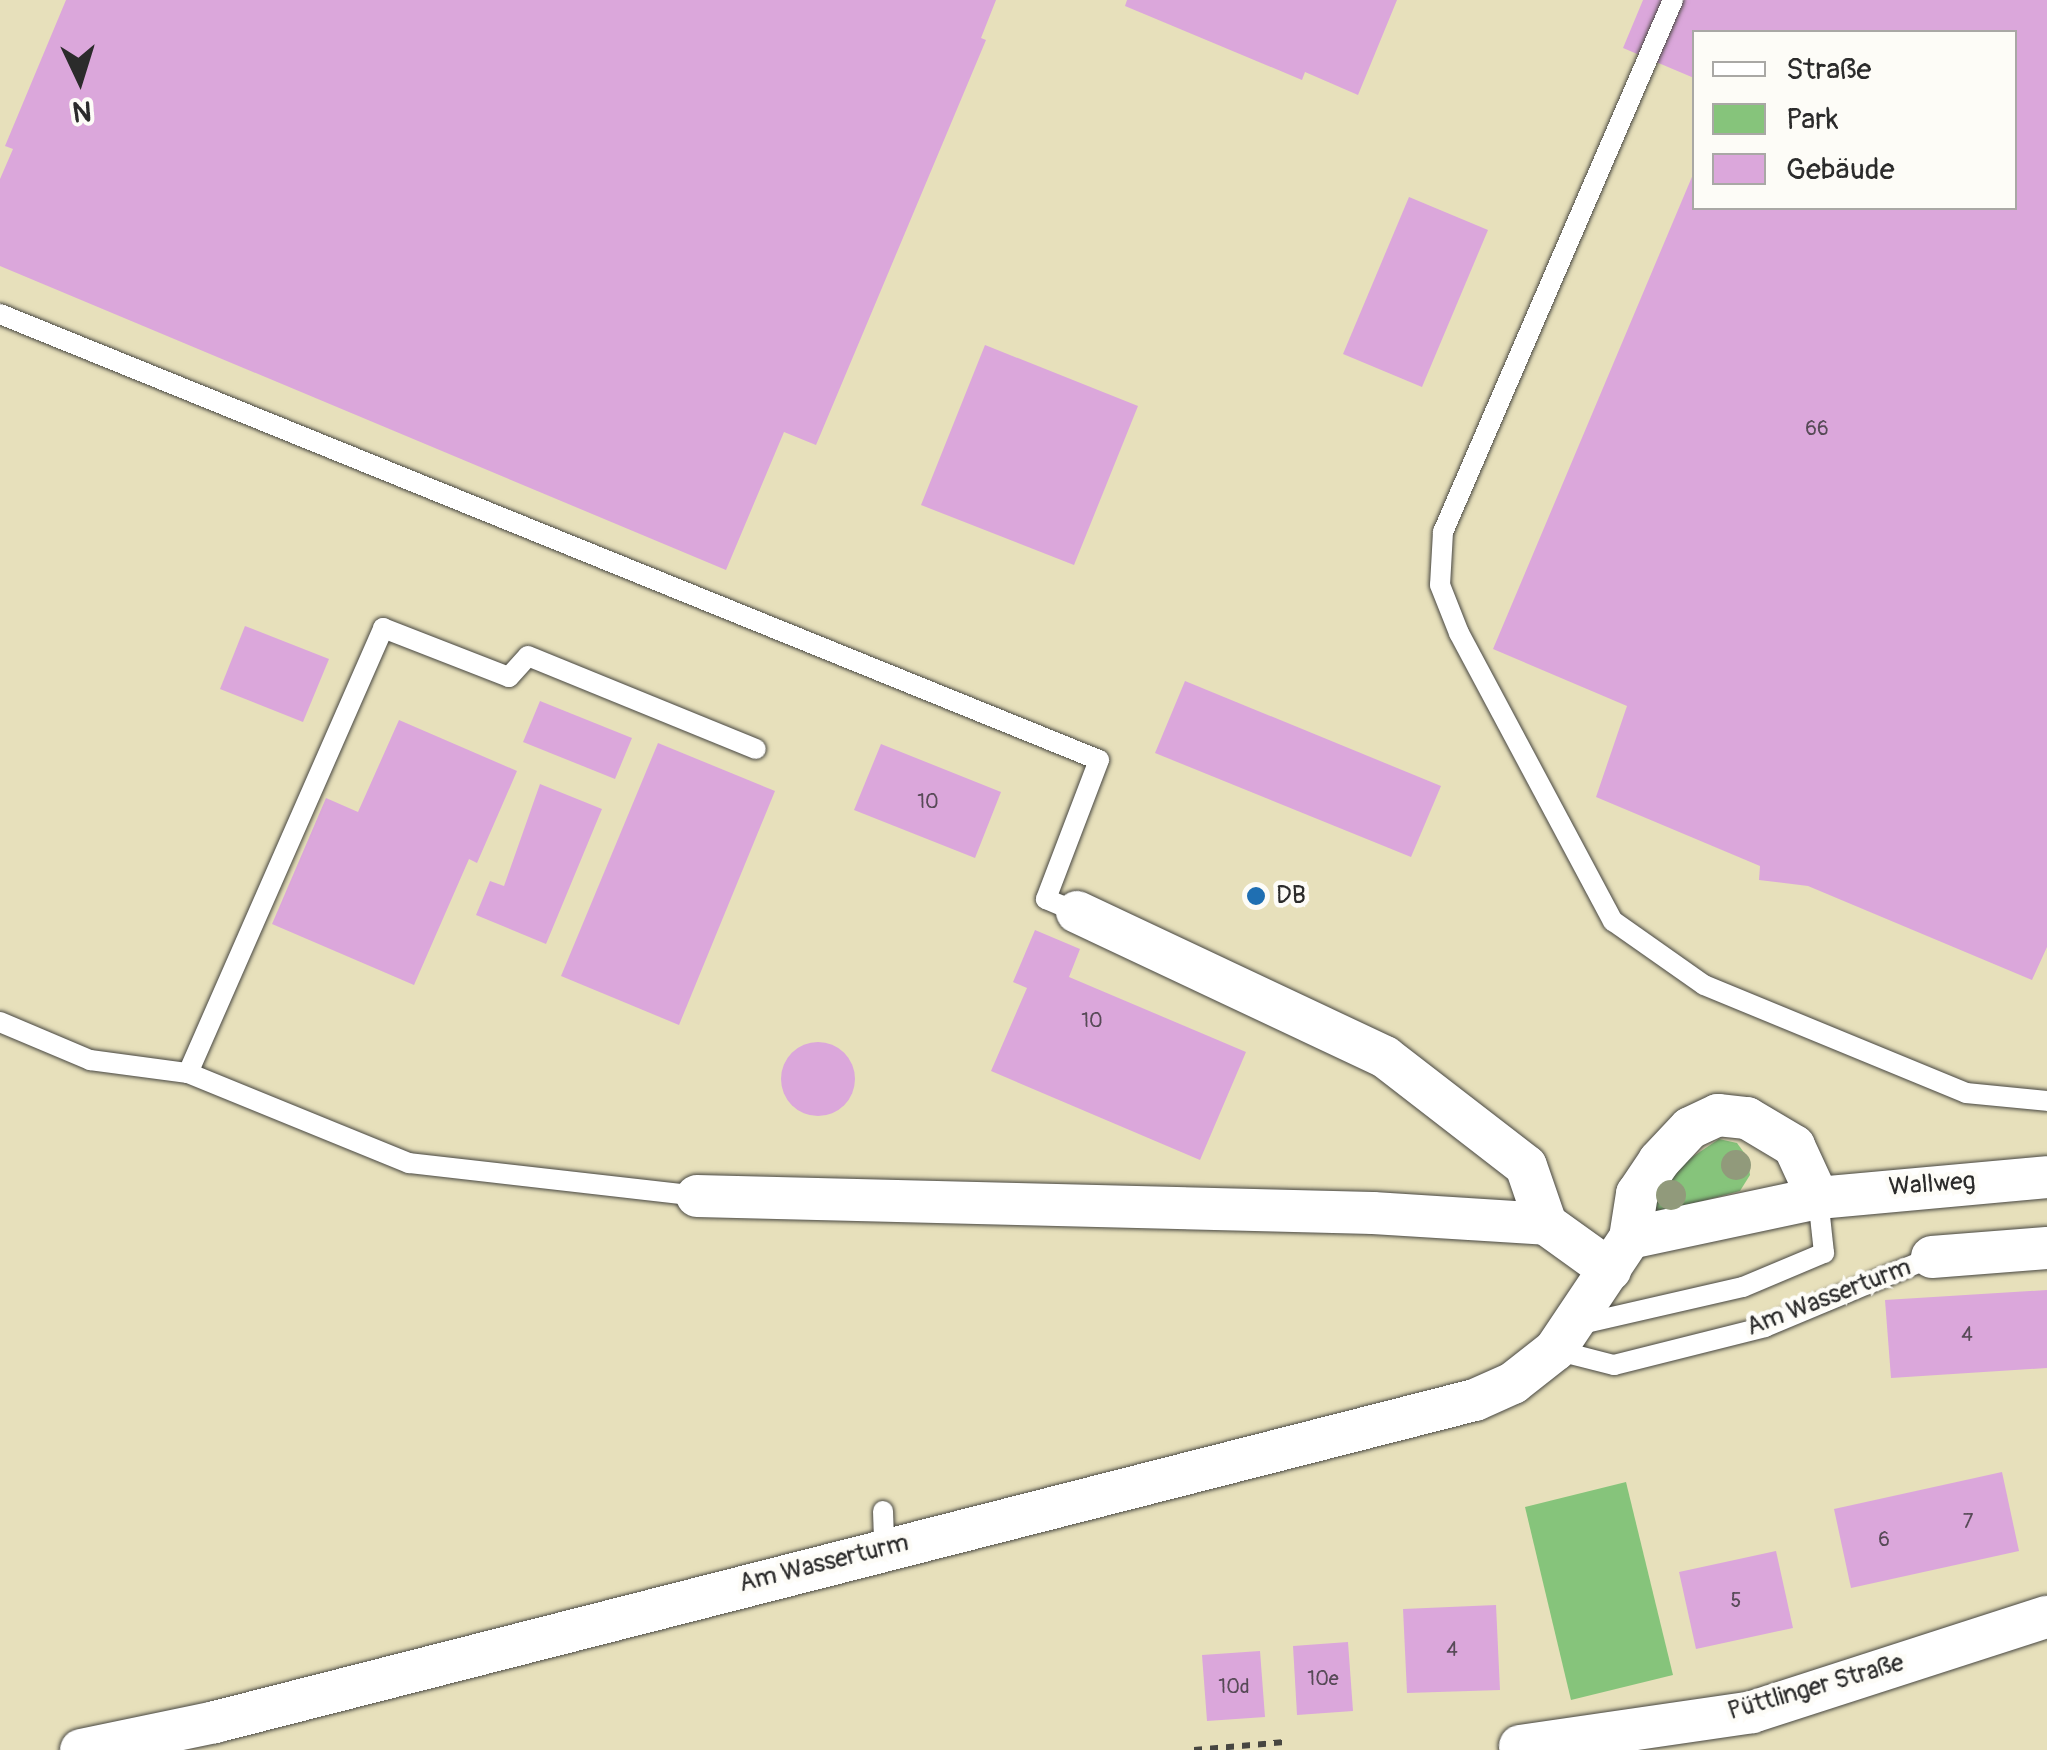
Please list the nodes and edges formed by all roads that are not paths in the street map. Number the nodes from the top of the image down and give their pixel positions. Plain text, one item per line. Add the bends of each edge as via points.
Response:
1 (1673, 0) edge
2 (0, 314) edge
3 (756, 749) dead end
4 (1077, 912) joint
5 (0, 1022) edge
6 (188, 1072) junction
7 (2047, 1102) edge
8 (2047, 1177) edge
9 (698, 1196) joint
10 (1818, 1198) junction
11 (1546, 1224) junction
12 (2047, 1248) edge
13 (1620, 1254) junction
14 (1932, 1258) joint
15 (1565, 1338) junction
16 (2047, 1617) edge
17 (1520, 1746) dead end
18 (81, 1750) edge

1 - 7 lane via 1443,532 1440,585 1458,634 1613,921 1704,985 1966,1093
2 - 4 lane via 1098,760 1046,899
3 - 6 lane via 528,656 508,677 383,628
4 - 11 street via 1385,1057 1526,1166
5 - 6 lane via 90,1060
6 - 9 lane via 409,1163
8 - 10 street, Wallweg
9 - 11 street via 1373,1213
10 - 13 street
10 - 13 street, Am Wasserturm via 1794,1146 1746,1118 1718,1115 1690,1128 1659,1161 1637,1194
10 - 15 lane via 1824,1254 1743,1287
11 - 13 street
12 - 14 street, Am Wasserturm
13 - 15 street, Am Wasserturm
14 - 15 lane, Am Wasserturm via 1765,1328 1614,1365
15 - 18 street, Am Wasserturm via 1514,1383 1475,1400 884,1530 216,1722
16 - 17 street, Püttlinger Straße via 1752,1712

